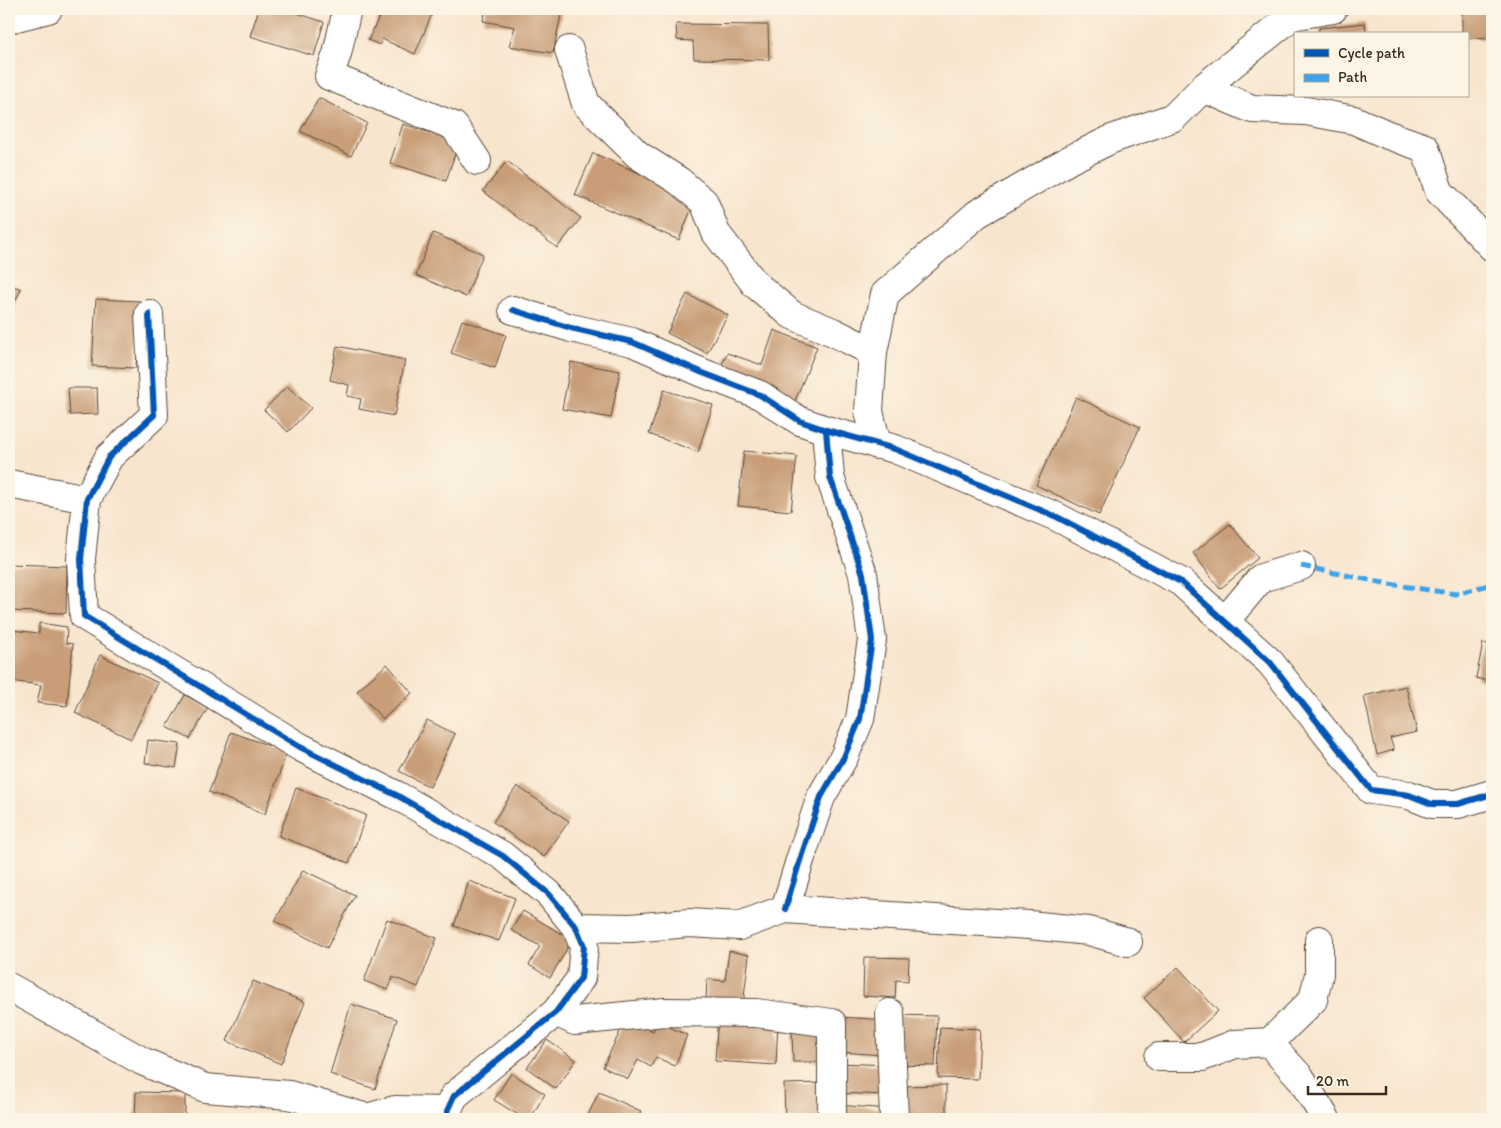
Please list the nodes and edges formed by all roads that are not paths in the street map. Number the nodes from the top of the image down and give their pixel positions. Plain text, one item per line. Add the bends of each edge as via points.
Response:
1 (48, 9) edge
2 (347, 9) edge
3 (1334, 9) edge
4 (9, 19) edge
5 (569, 50) dead end
6 (1203, 88) junction
7 (477, 161) dead end
8 (1492, 247) edge
9 (513, 310) dead end
10 (149, 314) dead end
11 (873, 352) junction
12 (826, 430) junction
13 (877, 445) junction
14 (9, 484) edge
15 (87, 499) junction
16 (1301, 566) dead end
17 (1225, 621) junction
18 (1492, 794) edge
19 (786, 909) junction
20 (576, 927) junction
21 (1319, 940) dead end
22 (1128, 942) dead end
23 (9, 987) edge
24 (556, 1012) junction
25 (890, 1013) dead end
26 (1270, 1042) junction
27 (1159, 1056) dead end
28 (448, 1115) edge
29 (366, 1119) edge
30 (832, 1119) edge
31 (894, 1119) edge
32 (1326, 1119) edge

1 - 4 street
2 - 7 street via 329,76 454,126
3 - 6 street via 1292,16
5 - 11 street via 586,104 638,155 679,181 704,202 716,233 755,284 792,316
6 - 8 street via 1252,109 1306,111 1354,120 1425,148 1439,192
6 - 11 street via 1174,117 1112,139 1071,159 977,214 885,294
9 - 12 street via 632,342 760,395 800,421
10 - 15 street via 154,415 110,457
11 - 13 street via 868,411
12 - 13 street
12 - 19 street via 830,477 863,574 872,640 860,718 844,757 821,797
13 - 17 street via 895,449 1066,522 1181,582
14 - 15 street
15 - 20 street via 81,559 84,616 300,746 398,796 503,856 549,894
16 - 17 street via 1261,578
17 - 18 street via 1270,662 1371,790 1409,795 1432,804 1458,804
19 - 20 street via 739,926 689,923 631,928
19 - 22 street via 1029,925 1089,931
20 - 24 street via 584,946 582,978
21 - 26 street via 1319,974 1313,1000
23 - 29 street via 142,1061 205,1088 289,1095
24 - 28 street via 454,1096
24 - 30 street via 575,1021 665,1012 756,1013 832,1023
25 - 31 street
26 - 27 street via 1235,1044 1202,1057
26 - 32 street via 1300,1077
28 - 29 street via 395,1110

